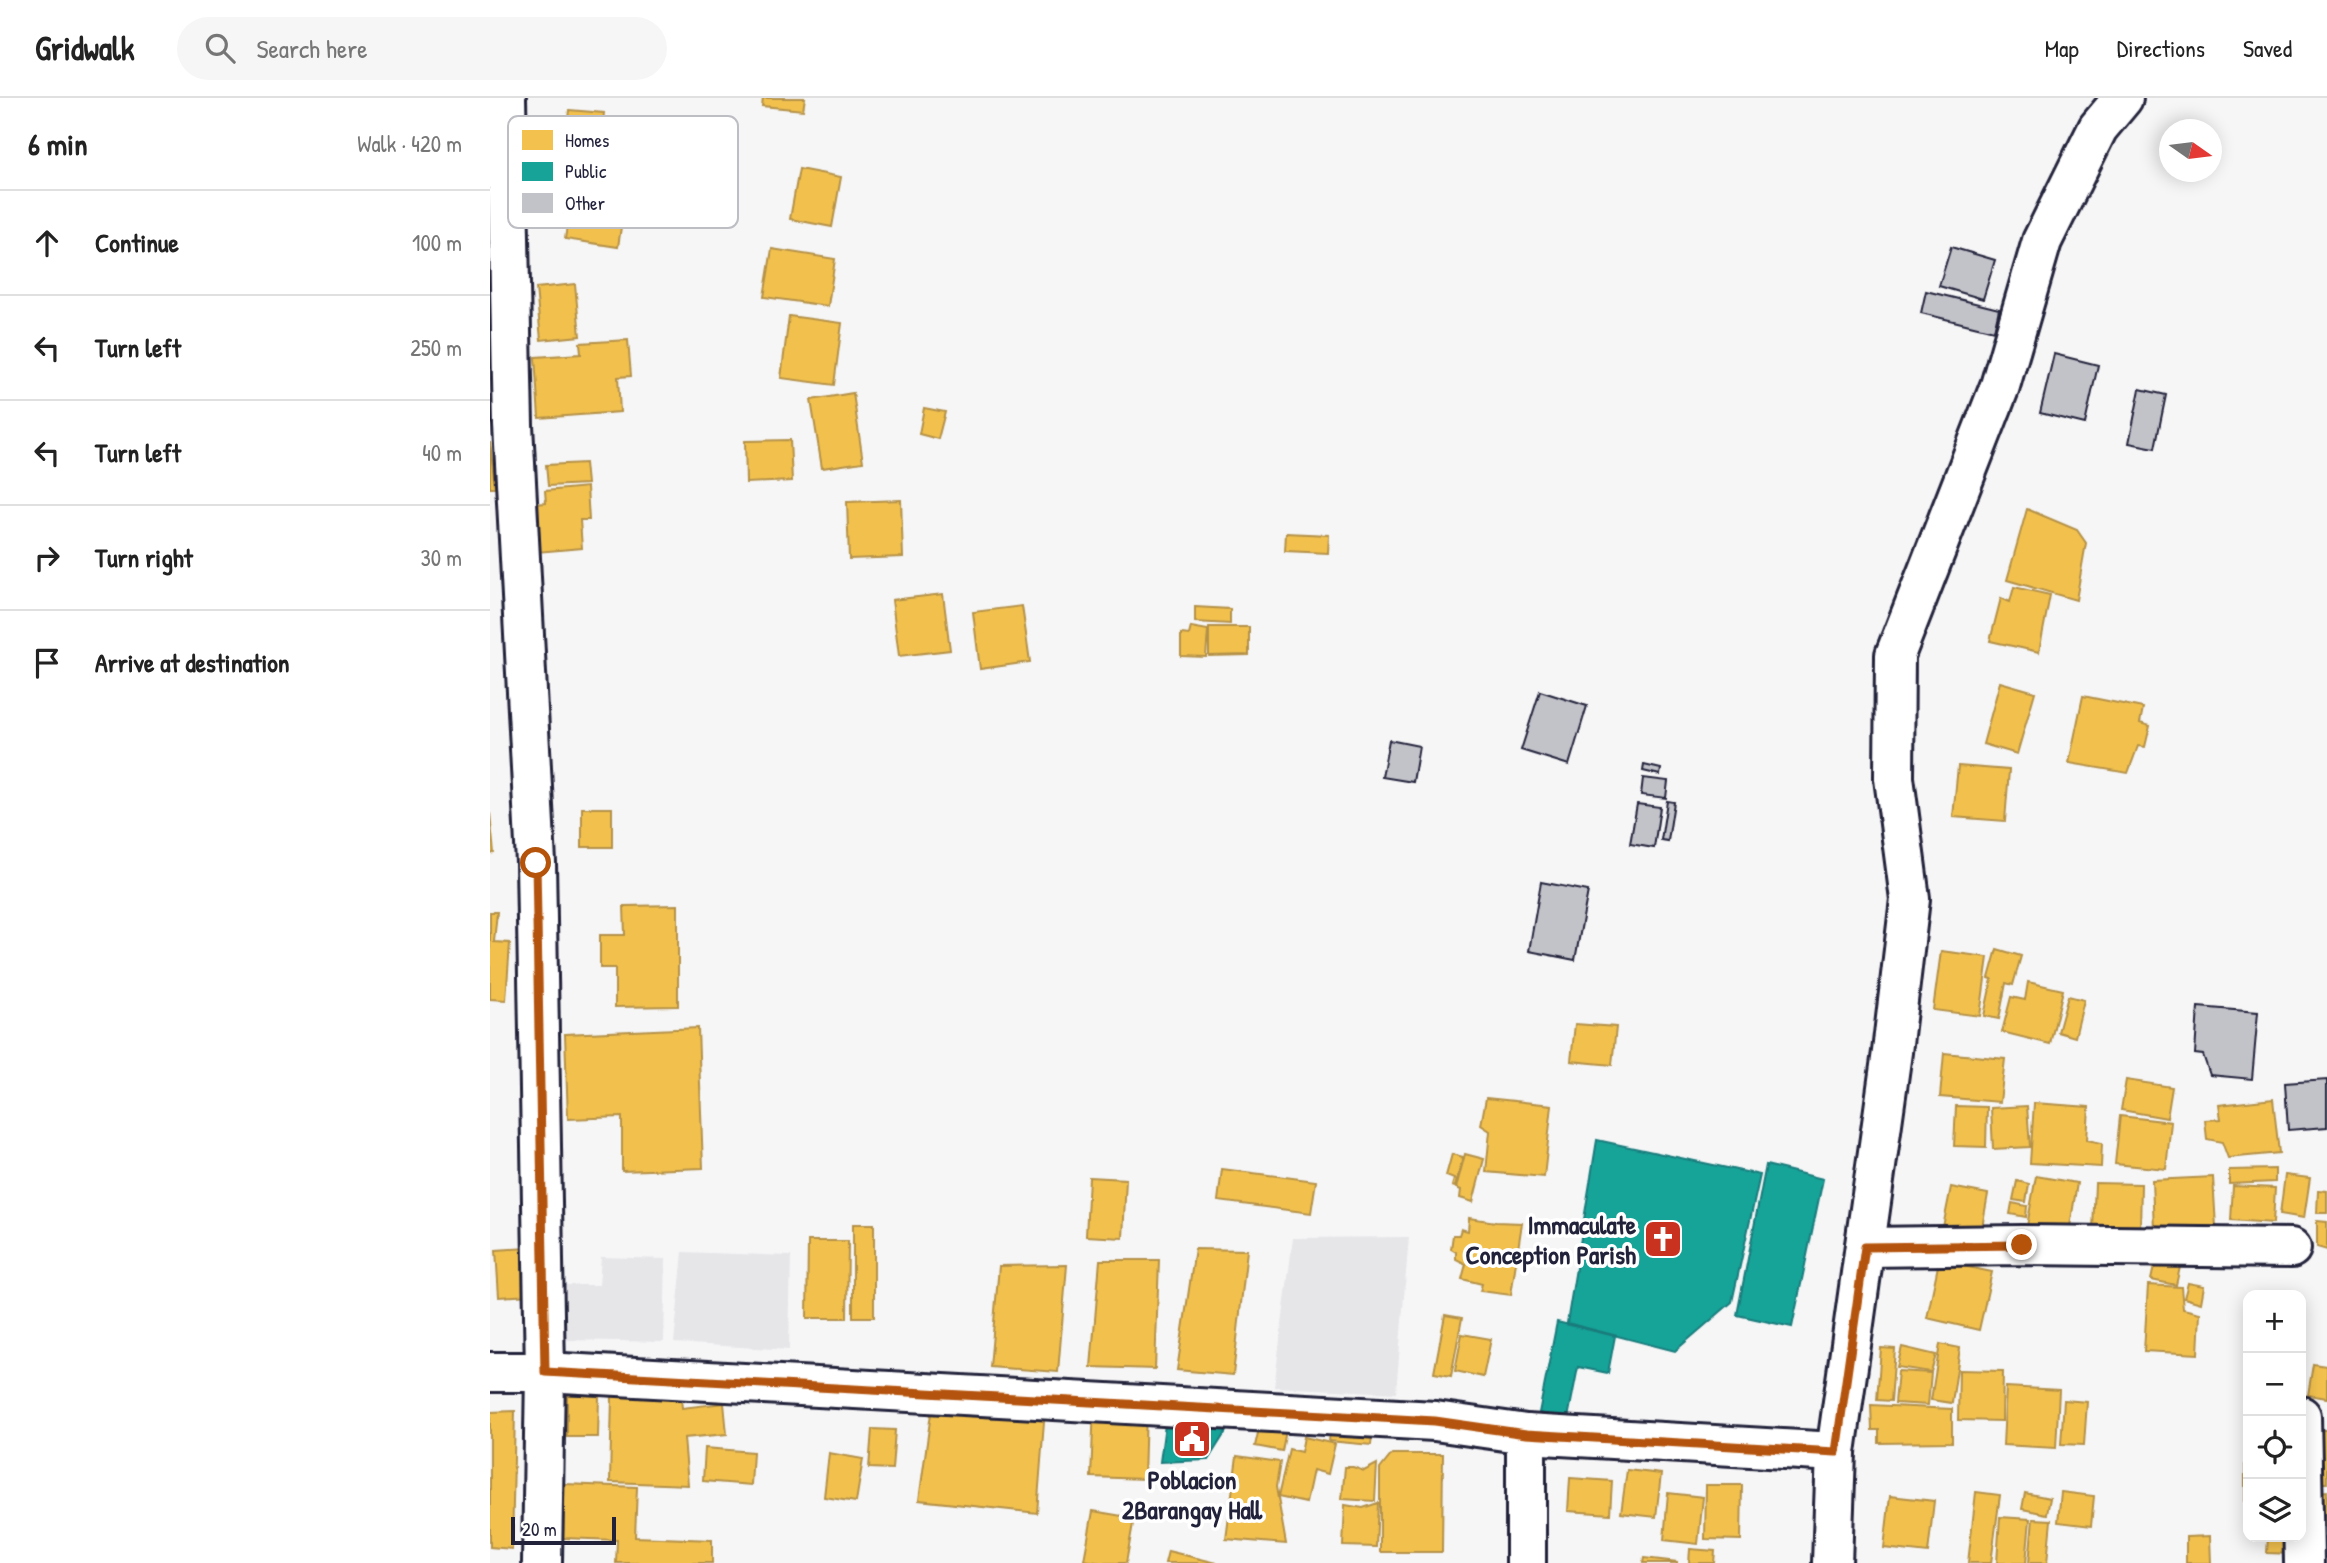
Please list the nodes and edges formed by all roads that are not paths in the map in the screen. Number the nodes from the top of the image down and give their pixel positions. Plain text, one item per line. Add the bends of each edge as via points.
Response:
1 (506, 98) edge
2 (2123, 98) edge
3 (1865, 1247) junction
4 (2291, 1248) dead end
5 (490, 1372) edge
6 (545, 1372) junction
7 (1526, 1434) junction
8 (1836, 1452) junction
9 (2302, 1479) edge
10 (542, 1563) edge
11 (1526, 1563) edge
12 (1832, 1563) edge
13 (2304, 1563) edge

1 - 6 street via 509,334 536,863
2 - 3 street via 2098,128 2042,241 2000,386 1895,656 1894,778 1910,899
3 - 4 street
3 - 8 street
5 - 6 street
6 - 7 street via 1435,1421
6 - 10 street
7 - 8 street
7 - 11 street
8 - 12 street
9 - 13 street

